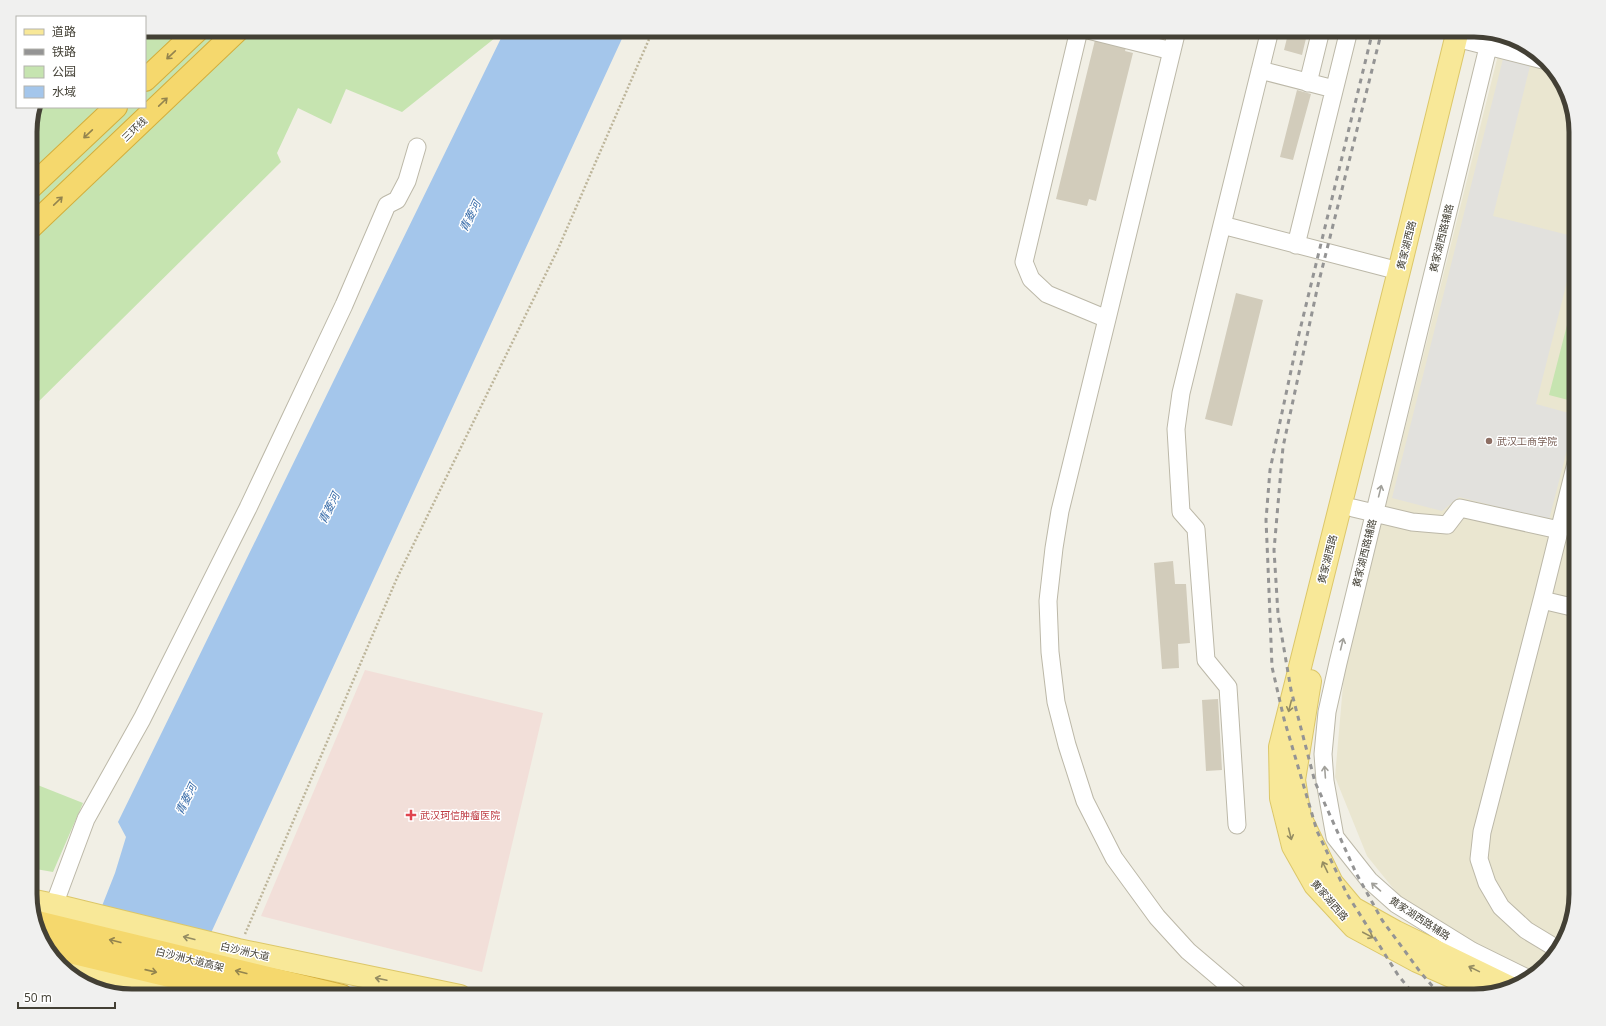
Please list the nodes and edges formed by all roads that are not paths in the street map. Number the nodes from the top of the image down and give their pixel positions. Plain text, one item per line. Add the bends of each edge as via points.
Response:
1 (191, 37) edge
2 (231, 37) edge
3 (1077, 37) edge
4 (1116, 37) edge
5 (1175, 37) edge
6 (1268, 37) edge
7 (1319, 37) edge
8 (1347, 37) edge
9 (1472, 37) edge
10 (1518, 49) edge
11 (1172, 51) junction
12 (1260, 70) junction
13 (146, 79) edge
14 (1308, 83) junction
15 (1334, 89) junction
16 (115, 108) edge
17 (417, 147) dead end
18 (37, 181) edge
19 (37, 221) edge
20 (1222, 226) junction
21 (1296, 245) junction
22 (1399, 271) junction
23 (1107, 319) junction
24 (1569, 491) edge
25 (1353, 508) junction
26 (1374, 513) junction
27 (1559, 530) junction
28 (1542, 600) junction
29 (1569, 606) edge
30 (1237, 825) dead end
31 (37, 902) edge
32 (54, 905) junction
33 (42, 923) edge
34 (1553, 947) edge
35 (55, 948) edge
36 (1522, 976) edge
37 (86, 977) edge
38 (1503, 984) edge
39 (135, 989) edge
40 (225, 989) edge
41 (313, 989) edge
42 (427, 989) edge
43 (1233, 989) edge
44 (1479, 989) edge

1 -> 13 highway
19 -> 2 highway, 三环线
3 - 23 street via 1024,262 1031,279 1047,294
4 - 11 street
5 - 11 street
6 - 12 street
7 - 14 street
8 - 15 street
9 - 10 street
9 - 22 main road, 黄家湖西路
9 - 25 main road, 黄家湖西路
26 -> 9 street, 黄家湖西路辅路
11 - 23 street
12 - 14 street
12 - 20 street
14 - 15 street
15 - 21 street
16 -> 18 highway
17 - 32 street via 407,181 397,200 388,205 344,305 248,508 142,719 86,819
20 - 21 street
20 - 30 street via 1181,393 1176,429 1181,512 1196,529 1206,660 1228,686
21 - 22 street
22 -> 44 main road, 黄家湖西路 via 1280,747 1281,798 1293,846 1315,884 1354,928 1417,961
23 - 43 street via 1060,511 1054,548 1048,601 1050,652 1056,702 1085,801 1114,858 1157,917 1188,951
24 - 27 street
25 - 26 street
38 -> 25 main road, 黄家湖西路 via 1353,908 1332,883 1300,816 1294,780 1308,690
26 - 27 street via 1412,522 1447,525 1460,508
36 -> 26 street, 黄家湖西路辅路 via 1472,951 1396,904 1369,880 1335,838 1323,754 1326,712
27 - 28 street
28 - 29 street
28 - 34 street via 1482,832 1479,858 1487,883 1501,907 1526,930
31 - 32 main road, 白沙洲大道
42 -> 32 main road, 白沙洲大道 via 232,948
41 -> 33 highway, 白沙洲大道高架
35 -> 40 highway, 白沙洲大道高架
37 - 39 main road

